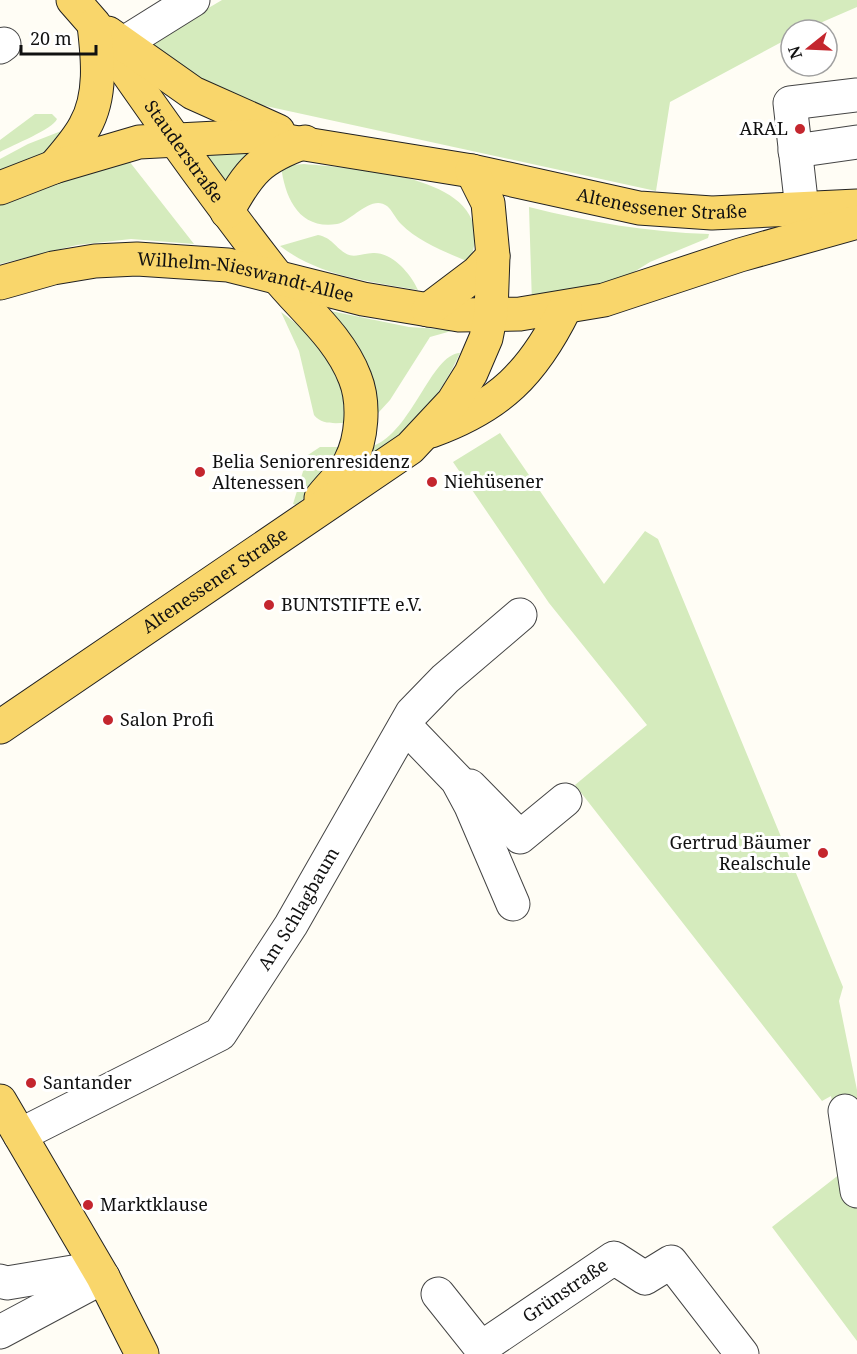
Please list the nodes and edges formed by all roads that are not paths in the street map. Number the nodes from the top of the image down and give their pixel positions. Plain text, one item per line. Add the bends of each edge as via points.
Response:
1 (193, 0) edge
2 (83, 12) edge
3 (124, 43) junction
4 (857, 95) edge
5 (175, 139) junction
6 (305, 142) junction
7 (857, 142) edge
8 (795, 151) junction
9 (54, 167) junction
10 (472, 171) junction
11 (0, 188) edge
12 (857, 206) edge
13 (802, 209) junction
14 (227, 212) junction
15 (857, 222) edge
16 (493, 256) junction
17 (277, 277) junction
18 (0, 283) edge
19 (565, 308) junction
20 (428, 310) junction
21 (491, 313) junction
22 (427, 432) junction
23 (305, 518) junction
24 (520, 615) dead end
25 (405, 726) junction
26 (0, 727) edge
27 (455, 778) junction
28 (565, 800) dead end
29 (513, 904) dead end
30 (1, 1104) edge
31 (845, 1111) dead end
32 (20, 1135) junction
33 (857, 1191) edge
34 (91, 1274) junction
35 (0, 1281) edge
36 (438, 1294) dead end
37 (0, 1332) edge
38 (142, 1354) edge
39 (742, 1354) edge

1 - 3 street
2 - 3 main road
2 - 5 main road, Stauderstraße
2 - 9 main road via 99,66 91,115
3 - 6 main road via 193,93
4 - 8 street via 790,103
5 - 6 main road via 256,136
5 - 9 main road via 139,142
5 - 14 main road, Stauderstraße
6 - 10 main road
6 - 14 main road via 264,161 245,178
7 - 8 street
8 - 13 street
9 - 11 main road
10 - 13 main road, Altenessener Straße via 639,208 712,213
10 - 16 main road, Altenessener Straße via 488,203
12 - 13 main road, Altenessener Straße
14 - 17 main road, Stauderstraße
15 - 19 main road via 740,255 641,290
16 - 20 main road
16 - 21 main road, Altenessener Straße
17 - 18 main road, Wilhelm-Nieswandt-Allee via 228,265 137,259 53,268
17 - 20 main road, Wilhelm-Nieswandt-Allee via 363,299
17 - 23 main road, Stauderstraße via 341,351 356,379 360,405 360,435 349,463
19 - 21 main road
19 - 22 main road, Altenessener Straße via 548,342 518,382 461,420
20 - 21 main road, Wilhelm-Nieswandt-Allee via 459,315
21 - 22 main road, Altenessener Straße via 486,338 471,373
22 - 23 main road, Altenessener Straße via 410,448
23 - 26 main road, Altenessener Straße
24 - 25 street, Am Schlagbaum via 445,680 412,713
25 - 27 street
25 - 32 street, Am Schlagbaum via 291,925 220,1034
27 - 28 street via 474,788 520,837
27 - 29 street
30 - 32 main road
31 - 33 street
32 - 34 main road
34 - 35 street
34 - 37 street
34 - 38 main road
36 - 39 street, Grünstraße via 481,1348 614,1258 645,1278 671,1262

